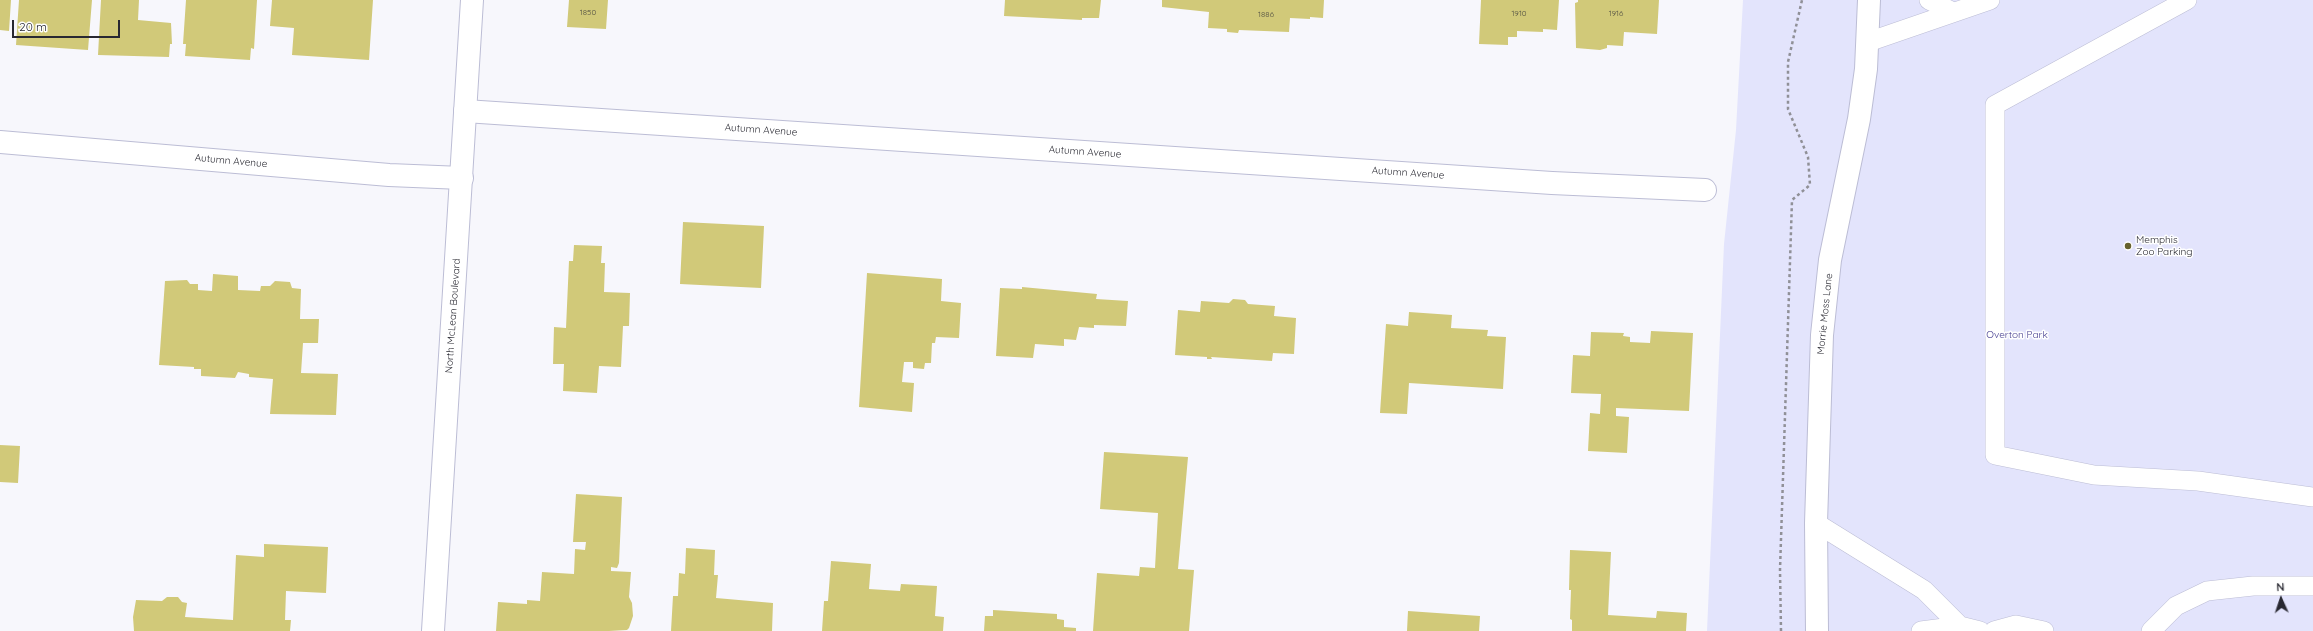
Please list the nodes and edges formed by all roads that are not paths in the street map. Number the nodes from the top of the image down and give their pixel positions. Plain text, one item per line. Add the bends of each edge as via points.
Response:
1 (472, 0) edge
2 (1868, 0) edge
3 (1929, 0) edge
4 (1990, 0) edge
5 (2187, 0) edge
6 (1953, 12) junction
7 (1868, 42) junction
8 (465, 111) junction
9 (0, 142) edge
10 (462, 178) junction
11 (1705, 190) dead end
12 (2313, 497) edge
13 (1816, 523) junction
14 (2307, 586) edge
15 (1960, 626) junction
16 (433, 631) edge
17 (1817, 631) edge
18 (1921, 631) edge
19 (1980, 631) edge
20 (1994, 631) edge
21 (2044, 631) edge
22 (2151, 631) edge

1 - 8 street, North McLean Boulevard
2 - 7 street, Morrie Moss Lane
3 - 6 lane
4 - 6 lane
5 - 12 lane via 1995,105 1995,455 2094,475 2198,481
6 - 7 lane
7 - 13 street, Morrie Moss Lane via 1859,119 1830,260 1822,328
8 - 10 street, North McLean Boulevard
8 - 11 street, Autumn Avenue via 1544,182
9 - 10 street, Autumn Avenue via 389,175
10 - 16 street, North McLean Boulevard
13 - 15 lane via 1924,590
13 - 17 street, Morrie Moss Lane
14 - 22 lane via 2207,591 2176,606
15 - 18 lane
15 - 19 lane
20 - 21 lane via 2016,625

